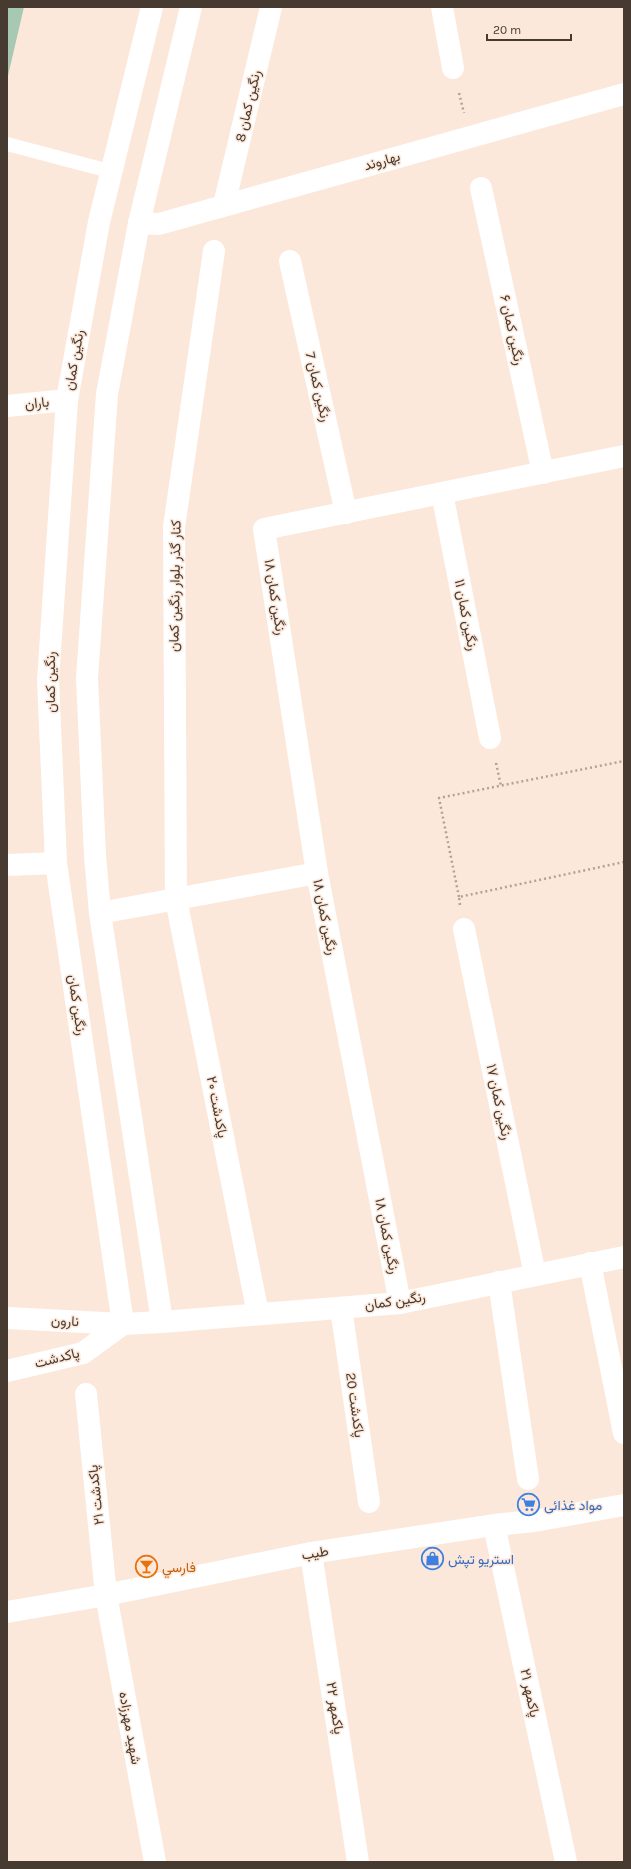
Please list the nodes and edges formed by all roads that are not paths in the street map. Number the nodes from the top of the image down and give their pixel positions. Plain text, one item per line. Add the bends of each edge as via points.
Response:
1 (152, 7) edge
2 (191, 7) edge
3 (271, 7) edge
4 (442, 7) edge
5 (453, 68) road end
6 (624, 94) edge
7 (7, 144) edge
8 (113, 172) junction
9 (481, 188) dead end
10 (224, 205) junction
11 (139, 223) junction
12 (214, 251) dead end
13 (290, 261) dead end
14 (67, 400) junction
15 (7, 406) edge
16 (624, 456) edge
17 (543, 473) junction
18 (442, 493) junction
19 (346, 513) junction
20 (490, 738) dead end
21 (56, 863) junction
22 (7, 865) edge
23 (317, 873) junction
24 (176, 899) junction
25 (100, 913) junction
26 (464, 929) road end
27 (624, 1257) edge
28 (590, 1263) junction
29 (535, 1275) junction
30 (498, 1282) junction
31 (400, 1303) junction
32 (341, 1308) junction
33 (258, 1314) junction
34 (7, 1318) edge
35 (162, 1322) junction
36 (123, 1324) junction
37 (7, 1371) edge
38 (86, 1394) dead end
39 (624, 1433) edge
40 (528, 1480) dead end
41 (369, 1502) dead end
42 (624, 1504) edge
43 (494, 1525) junction
44 (311, 1554) junction
45 (106, 1595) junction
46 (7, 1612) edge
47 (155, 1862) edge
48 (358, 1862) edge
49 (566, 1862) edge

1 - 8 street, رنگین کمان
2 - 11 street
3 - 10 street, رنگین کمان 8
4 - 5 street
6 - 10 street, بهاروند
7 - 8 lane
8 - 14 street, رنگین کمان via 99,222
9 - 17 street, رنگین کمان ۶
10 - 11 street, بهاروند via 160,224
11 - 25 street via 107,394 87,678
12 - 24 street, کنار گذر بلوار رنگین کمان via 174,527
13 - 19 street, رنگین کمان 7
14 - 15 street, باران
14 - 21 street, رنگین کمان via 48,680
16 - 17 street
17 - 18 street
18 - 19 street
18 - 20 street, رنگین کمان ۱۱
19 - 23 street, رنگین کمان ۱۸ via 264,529
21 - 22 street
21 - 36 street, رنگین کمان
23 - 24 street
23 - 31 street, رنگین کمان ۱۸
24 - 25 street
24 - 33 street, پاکدشت ۲۰
25 - 35 street
26 - 29 street, رنگین کمان ۱۷
27 - 28 street, رنگین کمان
28 - 29 street, رنگین کمان
28 - 39 street
29 - 30 street, رنگین کمان
30 - 31 street, رنگین کمان
30 - 40 street
31 - 32 street, رنگین کمان
32 - 33 street, رنگین کمان
32 - 41 street, پاکدشت 20
33 - 35 street, رنگین کمان
34 - 36 street, نارون
35 - 36 street, رنگین کمان
36 - 37 street, پاکدشت via 83,1353
38 - 45 street, پاکدشت ۲۱
42 - 43 street, طیب via 534,1521
43 - 44 street, طیب
43 - 49 street, پاکمهر ۲۱
44 - 45 street, طیب
44 - 48 street, پاکمهر ۲۲
45 - 46 street, طیب
45 - 47 street, شهید مهرزاده

